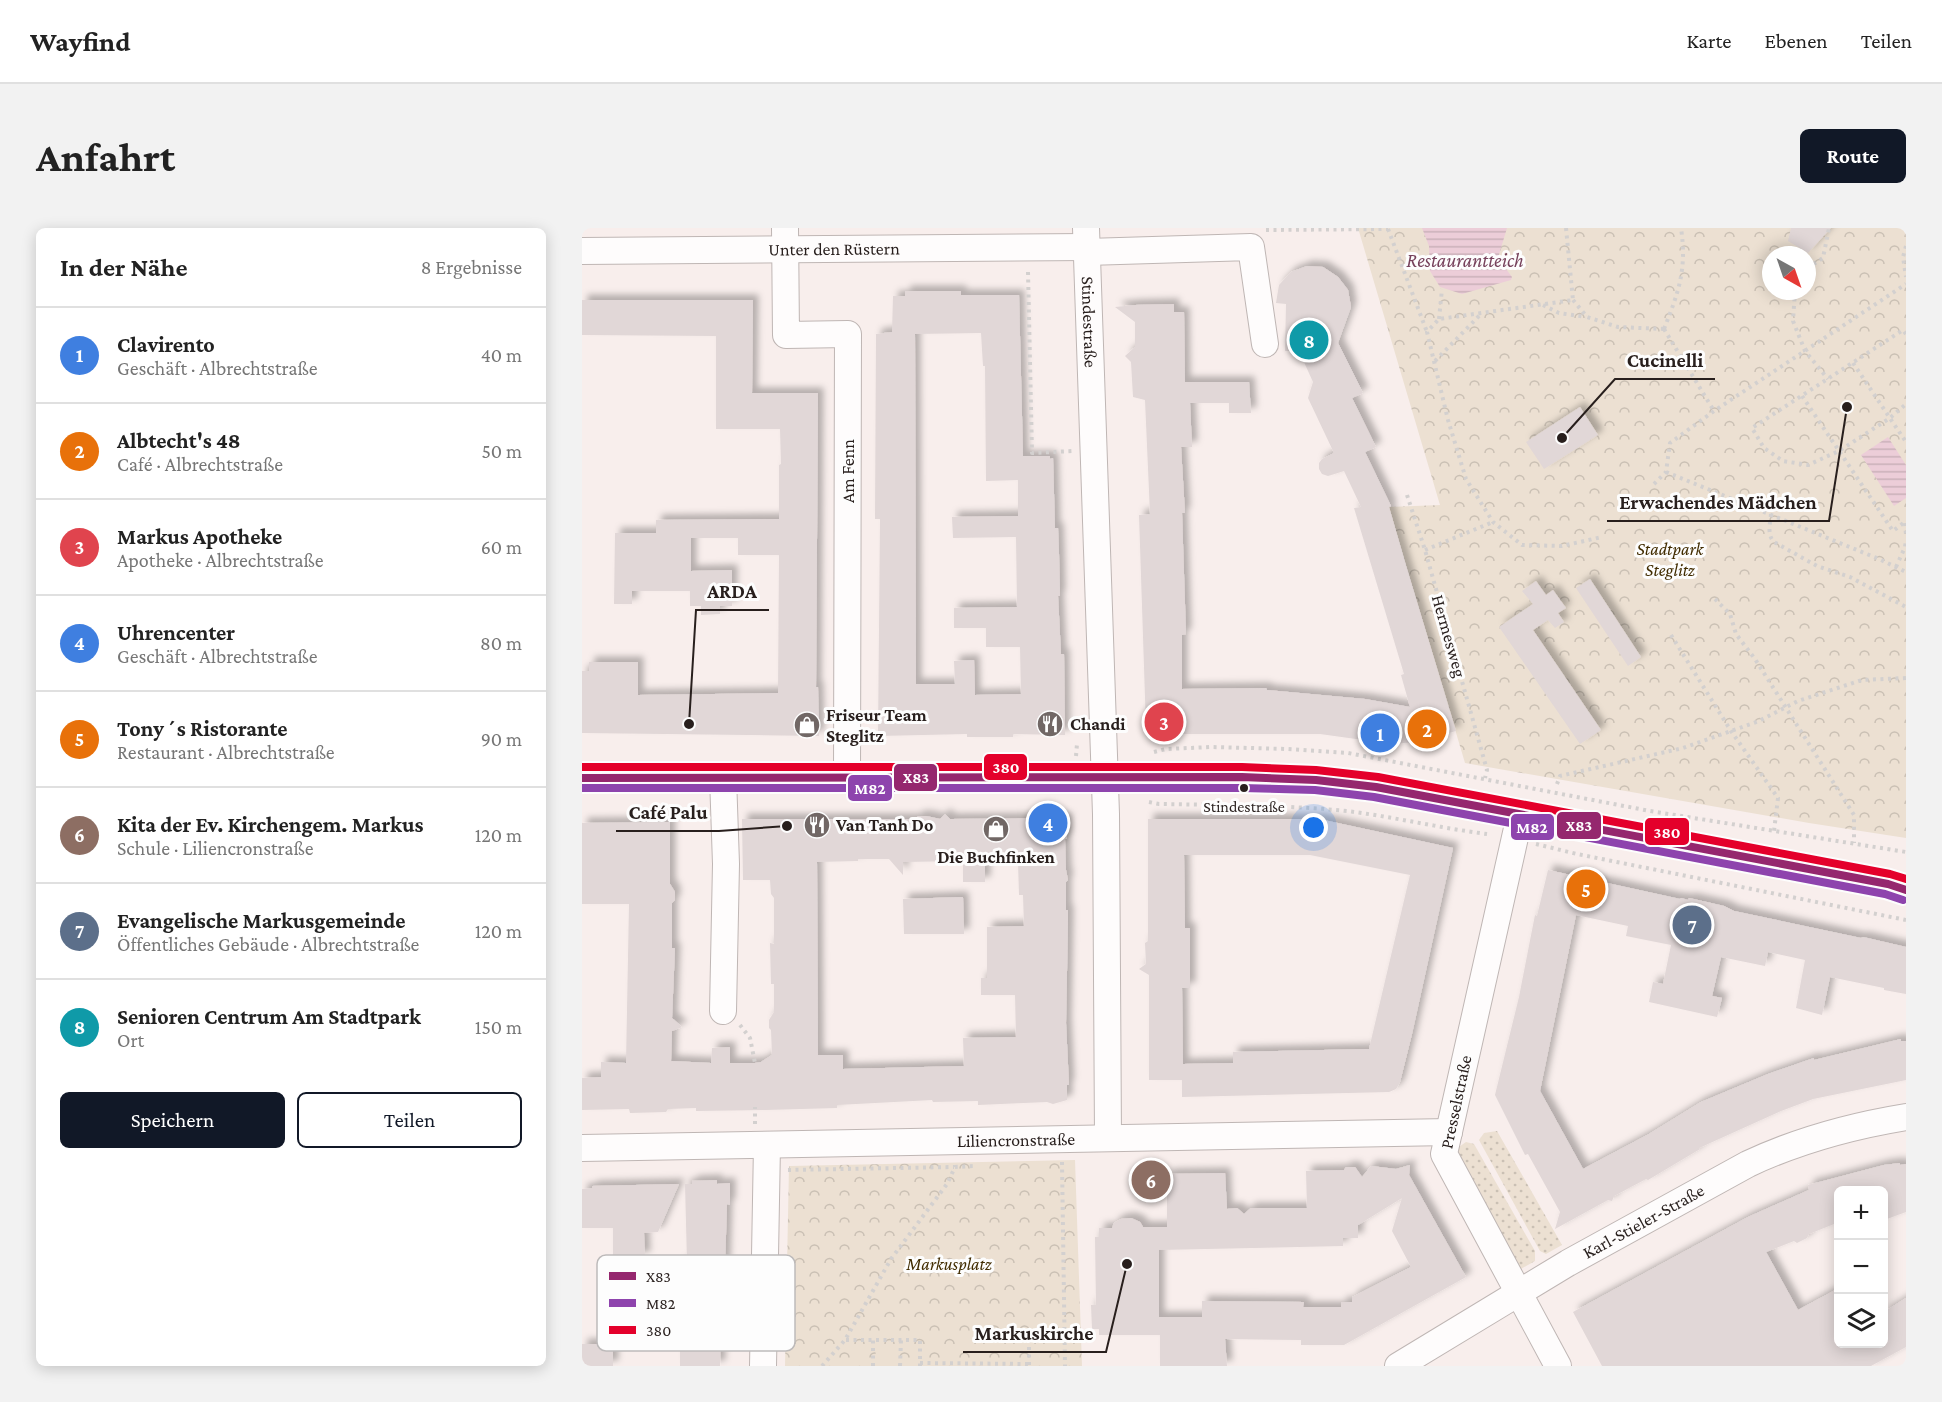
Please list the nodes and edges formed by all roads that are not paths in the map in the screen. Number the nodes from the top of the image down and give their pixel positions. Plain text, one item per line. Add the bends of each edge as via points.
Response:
1 (785, 238) edge
2 (1087, 242) edge
3 (582, 251) edge
4 (1266, 344) dead end
5 (723, 777) junction
6 (847, 777) junction
7 (1104, 777) junction
8 (582, 778) edge
9 (1520, 815) junction
10 (1900, 885) edge
11 (723, 1011) dead end
12 (1906, 1117) edge
13 (1449, 1132) junction
14 (761, 1135) junction
15 (1108, 1137) junction
16 (582, 1148) edge
17 (763, 1255) edge
18 (1518, 1293) junction
19 (764, 1351) edge
20 (764, 1366) edge
21 (1398, 1366) edge
22 (1558, 1366) edge

1 - 2 street, Unter den Rüstern
1 - 3 street, Unter den Rüstern
1 - 6 street, Am Fenn via 786,335 848,334
2 - 4 street, Unter den Rüstern via 1251,248
2 - 7 street, Stindestraße
5 - 6 street
5 - 8 street
5 - 11 street
6 - 7 street
7 - 9 street via 1345,782
7 - 15 street, Stindestraße
9 - 10 street
9 - 13 street, Presselstraße
12 - 18 street, Karl-Stieler-Straße via 1842,1129 1771,1153
13 - 15 street, Liliencronstraße
13 - 18 street, Presselstraße via 1444,1154
14 - 15 street, Liliencronstraße
14 - 16 street, Liliencronstraße
14 - 17 street
18 - 21 street, Karl-Stieler-Straße
18 - 22 street, Presselstraße
19 - 20 street

